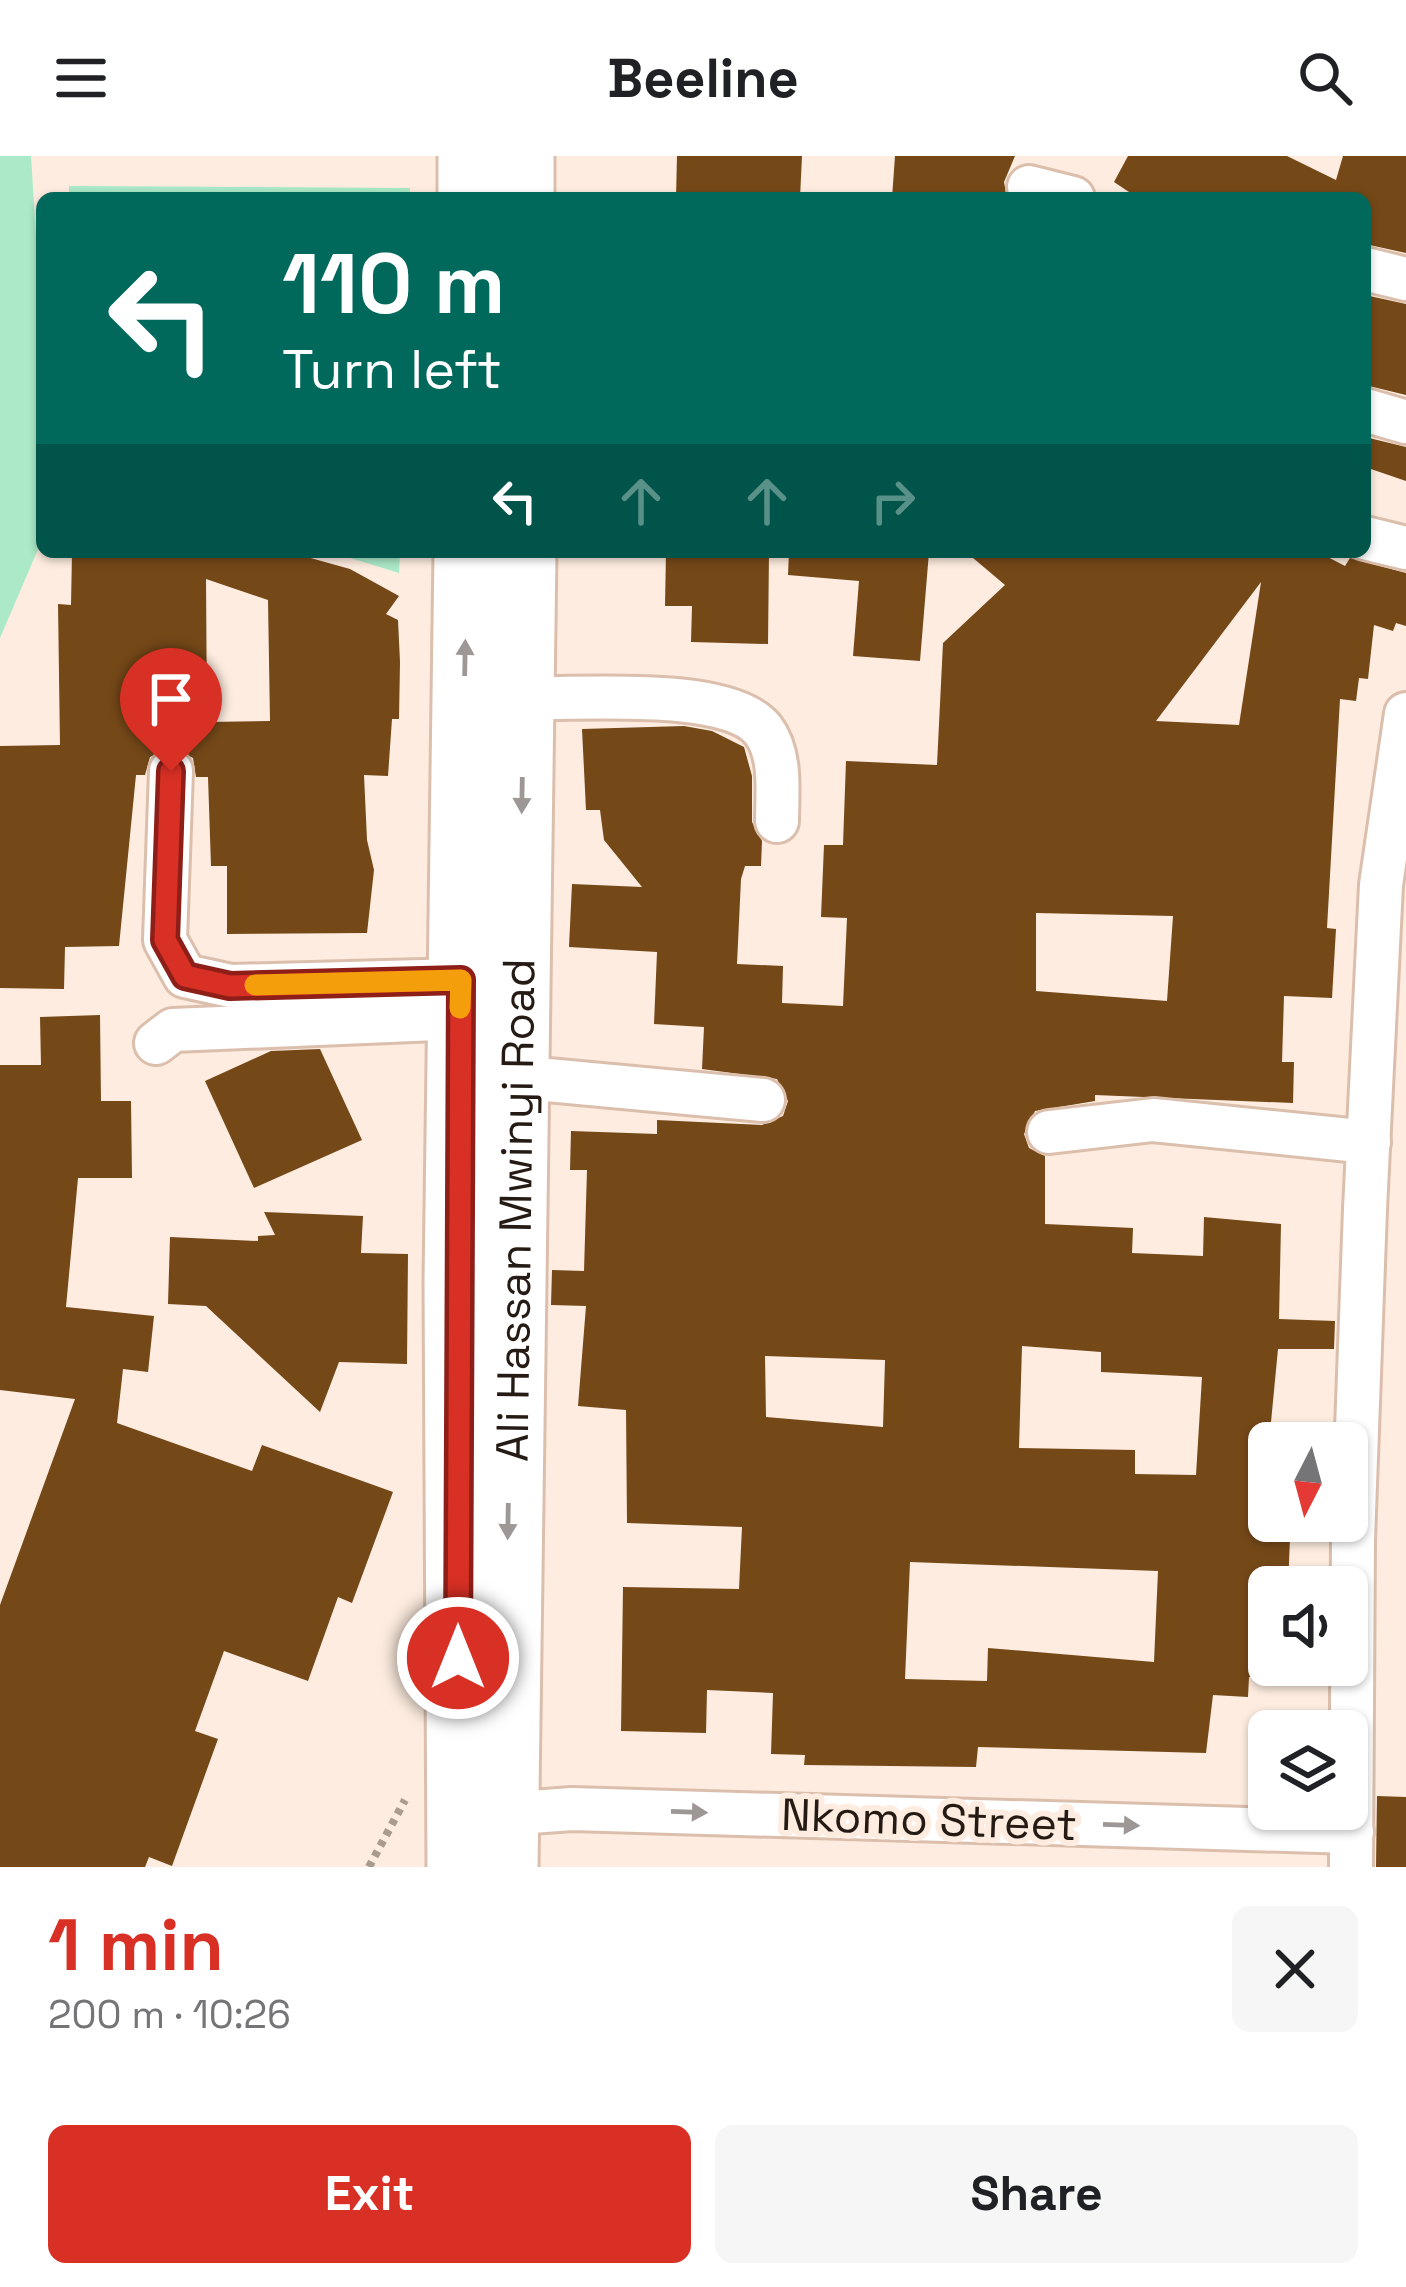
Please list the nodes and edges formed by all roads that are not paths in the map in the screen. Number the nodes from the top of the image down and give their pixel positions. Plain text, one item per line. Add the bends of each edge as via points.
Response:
1 (470, 156) edge
2 (522, 156) edge
3 (1029, 180) edge
4 (470, 192) edge
5 (522, 192) edge
6 (1058, 192) edge
7 (1371, 271) edge
8 (1406, 280) edge
9 (1371, 412) edge
10 (1406, 422) edge
11 (1371, 539) edge
12 (1406, 548) edge
13 (466, 558) edge
14 (524, 558) edge
15 (525, 698) junction
16 (1406, 714) edge
17 (171, 771) dead end
18 (777, 821) dead end
19 (460, 999) junction
20 (156, 1043) dead end
21 (515, 1077) junction
22 (763, 1100) dead end
23 (1049, 1132) dead end
24 (1369, 1142) junction
25 (506, 1840) edge
26 (1352, 1850) edge
27 (459, 1867) edge

1 - 4 highway
2 - 5 highway
3 - 6 street
7 - 8 street
9 - 10 street
11 - 12 street
19 -> 13 highway, Ali Hassan Mwinyi Road
14 - 15 highway, Ali Hassan Mwinyi Road
15 - 18 street via 663,700 742,711 764,730 776,759
15 -> 21 highway, Ali Hassan Mwinyi Road
16 - 24 street via 1381,885
17 - 19 street via 165,940 185,976 230,986
19 - 20 street via 173,1030
19 - 27 highway, Ali Hassan Mwinyi Road
21 - 22 street
21 -> 25 highway, Ali Hassan Mwinyi Road
23 - 24 street via 1153,1120
24 - 26 street via 1353,1540
25 -> 26 street, Nkomo Street via 572,1809

